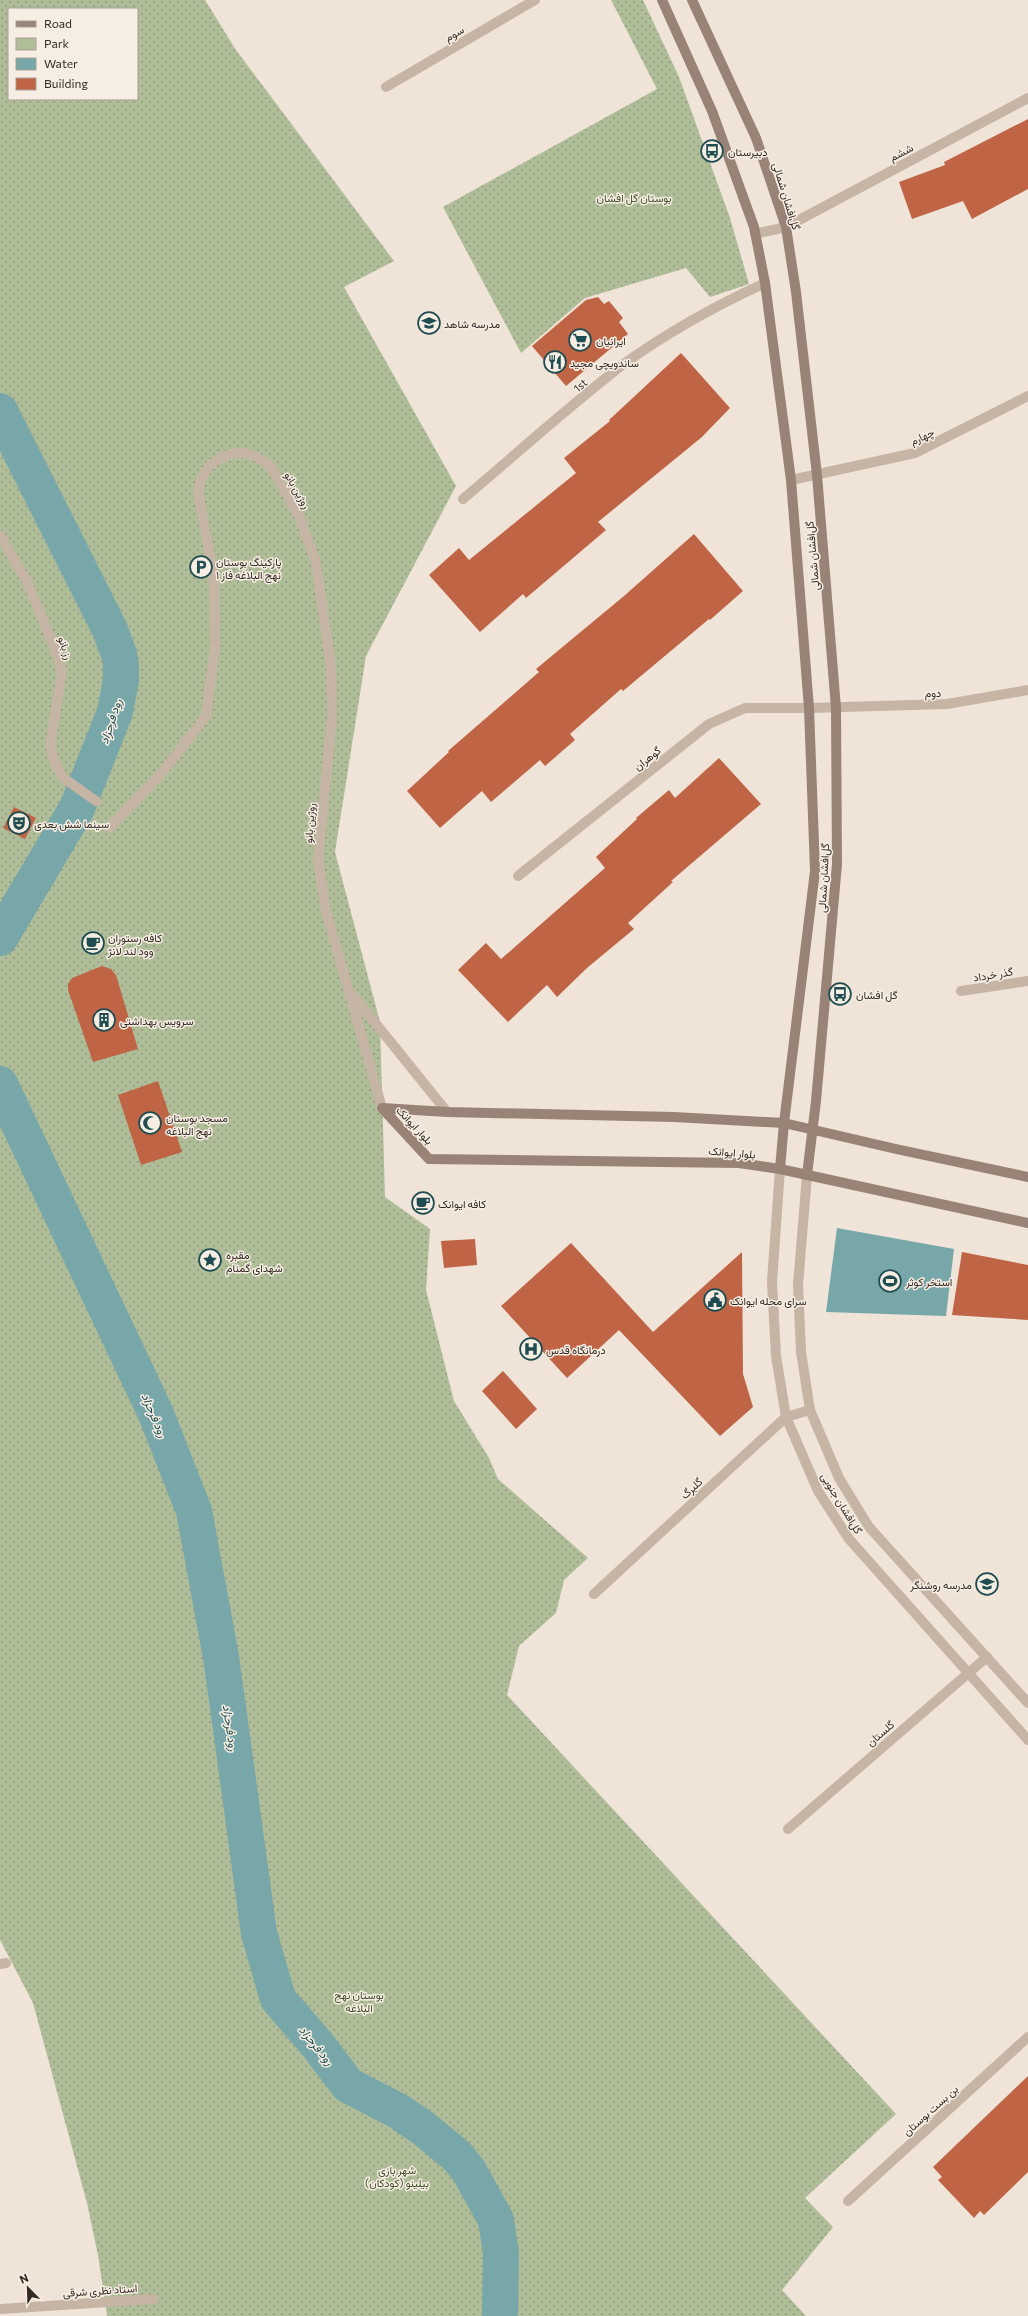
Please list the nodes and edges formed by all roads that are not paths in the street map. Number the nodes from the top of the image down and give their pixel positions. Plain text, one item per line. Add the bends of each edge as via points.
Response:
1 (535, 0) edge
2 (662, 0) edge
3 (692, 0) edge
4 (386, 87) dead end
5 (1028, 98) edge
6 (786, 227) junction
7 (755, 234) junction
8 (765, 283) junction
9 (1028, 396) edge
10 (817, 475) junction
11 (791, 480) junction
12 (463, 499) dead end
13 (0, 535) edge
14 (1028, 690) edge
15 (809, 708) junction
16 (836, 708) junction
17 (96, 801) dead end
18 (109, 828) dead end
19 (518, 876) dead end
20 (1028, 981) edge
21 (348, 989) junction
22 (961, 991) dead end
23 (382, 1108) junction
24 (447, 1112) junction
25 (784, 1123) junction
26 (813, 1130) junction
27 (780, 1169) junction
28 (807, 1175) junction
29 (1028, 1177) edge
30 (1028, 1223) edge
31 (810, 1410) junction
32 (786, 1417) junction
33 (594, 1594) dead end
34 (988, 1657) junction
35 (967, 1674) junction
36 (1028, 1703) edge
37 (1028, 1740) edge
38 (788, 1829) dead end
39 (1028, 2037) edge
40 (848, 2201) dead end
41 (154, 2299) dead end
42 (0, 2309) edge

1 - 4 street, سوم
2 - 7 main road, گل‌افشان شمالی via 712,111
3 - 6 main road, گل‌افشان شمالی via 756,138
5 - 6 street, ششم
6 - 7 street, ششم
6 - 10 main road, گل‌افشان شمالی
7 - 8 main road, گل‌افشان شمالی
8 - 11 main road, گل‌افشان شمالی
8 - 12 street, 1st via 720,304 621,366
9 - 10 street, چهارم via 915,454
10 - 11 street, چهارم
10 - 16 main road, گل‌افشان شمالی
11 - 15 main road, گل‌افشان شمالی
13 - 17 street, رز بانو via 26,582 55,649 62,672 50,745 55,763 65,780
14 - 16 street, دوم via 947,704
15 - 16 street, دوم
15 - 19 street, گوهران via 745,708 710,724
15 - 25 main road, گل‌افشان شمالی via 815,871
16 - 26 main road, گل‌افشان شمالی via 837,864
18 - 21 street, روژین بانو via 162,774 206,716 215,648 214,578 198,492 205,473 218,459 237,454 257,457 268,464 276,475 300,518 316,563 331,666 332,718 318,860 326,911
20 - 22 street, گذر خرداد
21 - 23 street, روژین بانو
21 - 24 street
23 - 24 main road, بلوار ایوانک
23 - 27 main road, بلوار ایوانک via 429,1159 692,1161 739,1163
24 - 25 main road, بلوار ایوانک via 674,1116
25 - 26 main road, بلوار ایوانک
25 - 27 main road, گل‌افشان شمالی
26 - 28 main road, گل‌افشان شمالی
26 - 29 main road, بلوار ایوانک
27 - 28 main road, بلوار ایوانک
27 - 32 street, گل‌افشان جنوبی via 772,1282 776,1356
28 - 30 main road, بلوار ایوانک
28 - 31 street, گل‌افشان جنوبی via 798,1285 801,1352
31 - 32 street, گلبرگ
31 - 34 street, گل‌افشان جنوبی via 839,1478 869,1527
32 - 33 street, گلبرگ
32 - 35 street, گل‌افشان جنوبی via 818,1491 848,1539
34 - 35 street, گلستان
34 - 36 street, گل‌افشان جنوبی
35 - 37 street, گل‌افشان جنوبی
35 - 38 street, گلستان
39 - 40 street, بن بست بوستان
41 - 42 street, استاد نظری شرقی

